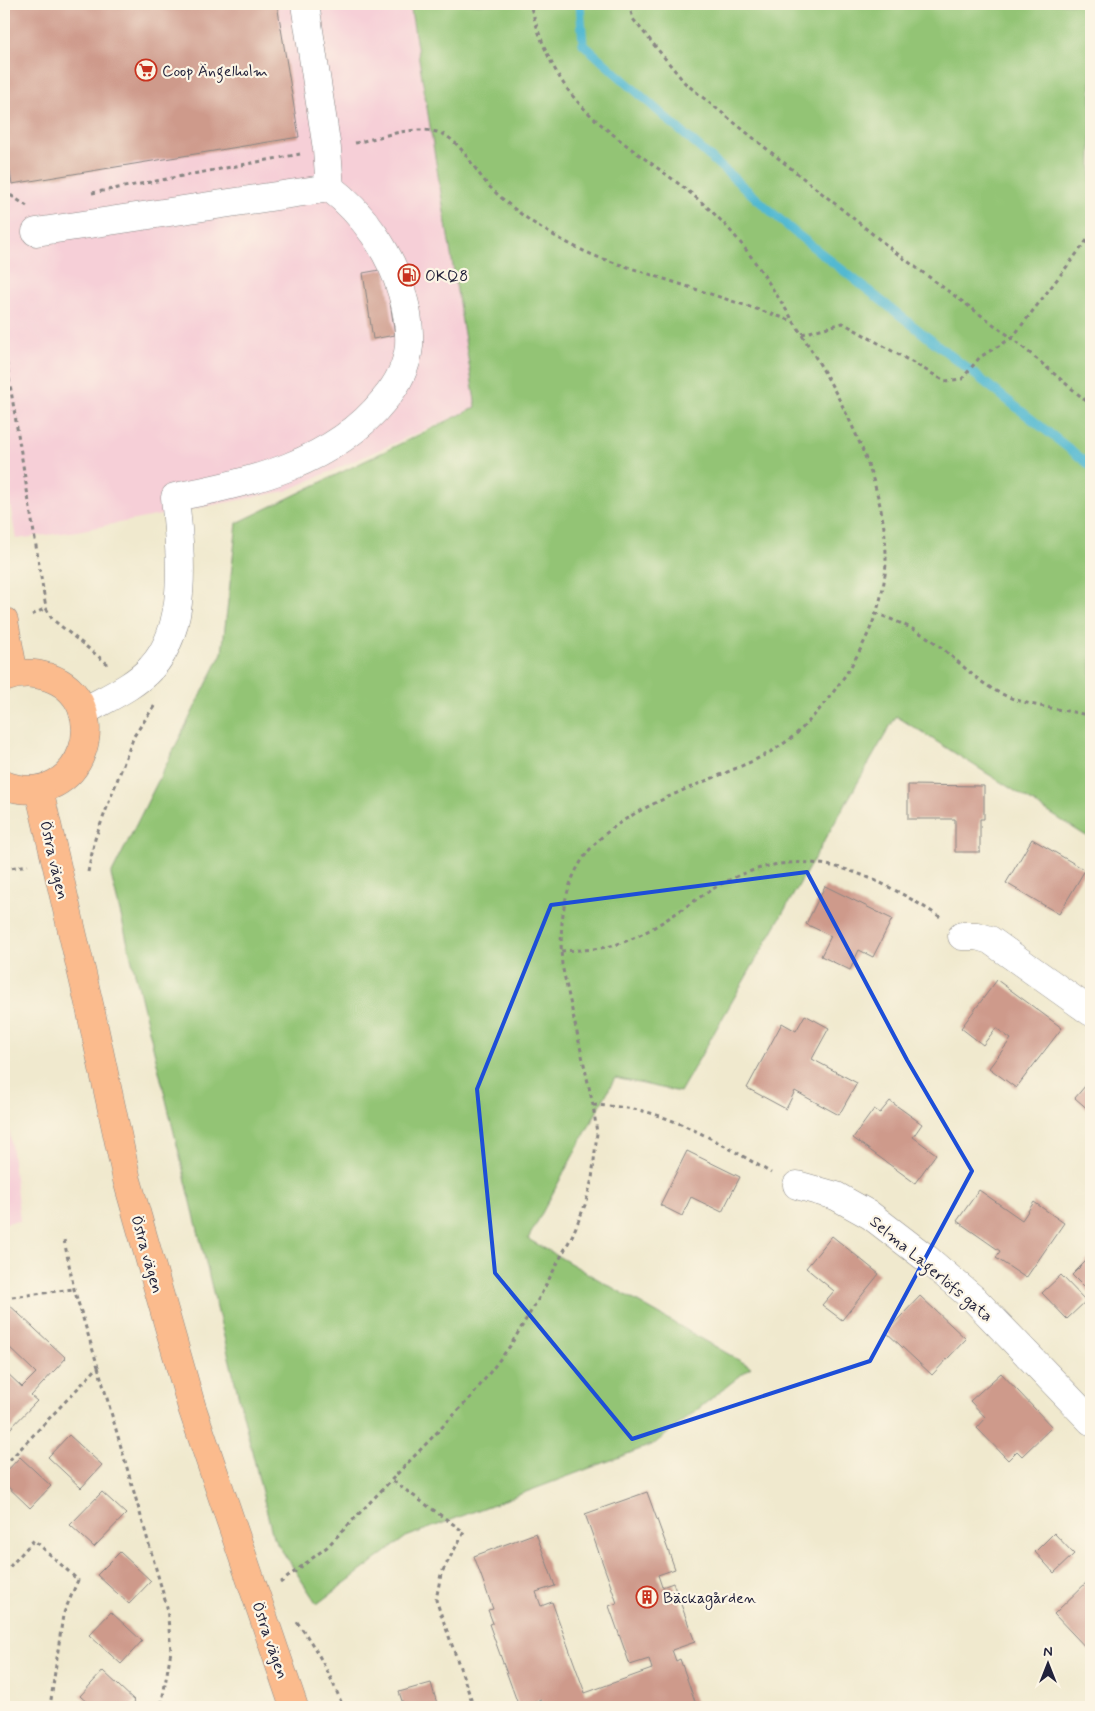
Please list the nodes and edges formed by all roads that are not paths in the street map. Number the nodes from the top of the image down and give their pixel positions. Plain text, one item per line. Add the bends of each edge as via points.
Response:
1 (305, 4) edge
2 (330, 188) junction
3 (36, 232) dead end
4 (13, 619) edge
5 (9, 676) edge
6 (83, 712) junction
7 (4, 785) edge
8 (39, 790) junction
9 (962, 936) road end
10 (1091, 1012) edge
11 (797, 1185) road end
12 (1091, 1421) edge
13 (294, 1707) edge

1 - 2 street
2 - 3 street
2 - 6 street via 358,213 399,282 408,323 409,346 405,366 394,388 372,415 347,437 317,454 271,473 175,497 179,539 178,600 168,640 152,668
4 - 5 main road
5 - 6 main road via 36,673 56,680 73,693
6 - 8 main road via 87,732 83,752 73,770 58,782
7 - 8 main road via 17,790
8 - 13 main road, Östra vägen via 130,1190 192,1408
9 - 10 street via 990,940
11 - 12 street, Selma Lagerlöfs gata via 836,1196 870,1215 926,1258 974,1300

